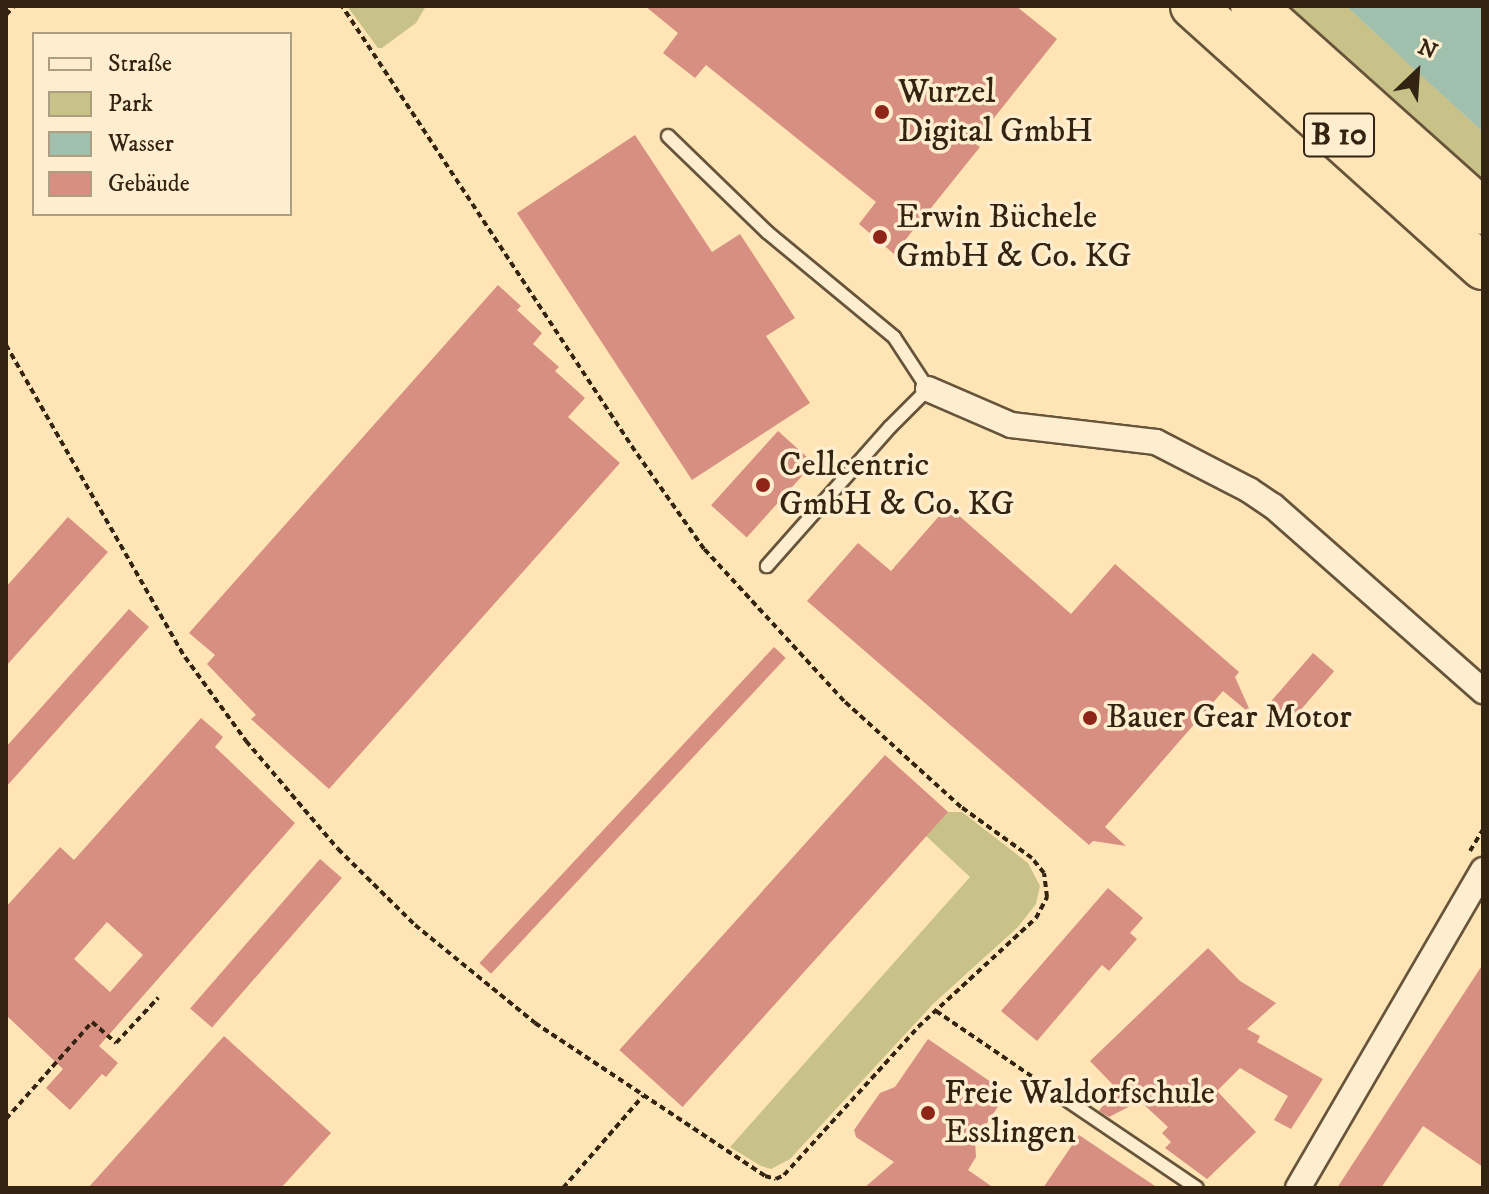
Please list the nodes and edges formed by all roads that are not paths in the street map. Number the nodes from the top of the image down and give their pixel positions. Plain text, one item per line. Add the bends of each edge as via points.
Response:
1 (1193, 6) edge
2 (1253, 6) edge
3 (668, 136) dead end
4 (1483, 212) edge
5 (1483, 267) edge
6 (928, 389) junction
7 (767, 566) dead end
8 (1483, 691) edge
9 (1483, 870) edge
10 (1061, 1096) road end
11 (1197, 1188) edge
12 (1298, 1188) edge

1 - 5 highway, B 10
2 - 4 highway, B 10
3 - 6 lane via 767,232 894,337
6 - 7 lane
6 - 8 street via 1011,425 1156,442 1249,490
9 - 12 street
10 - 11 lane

